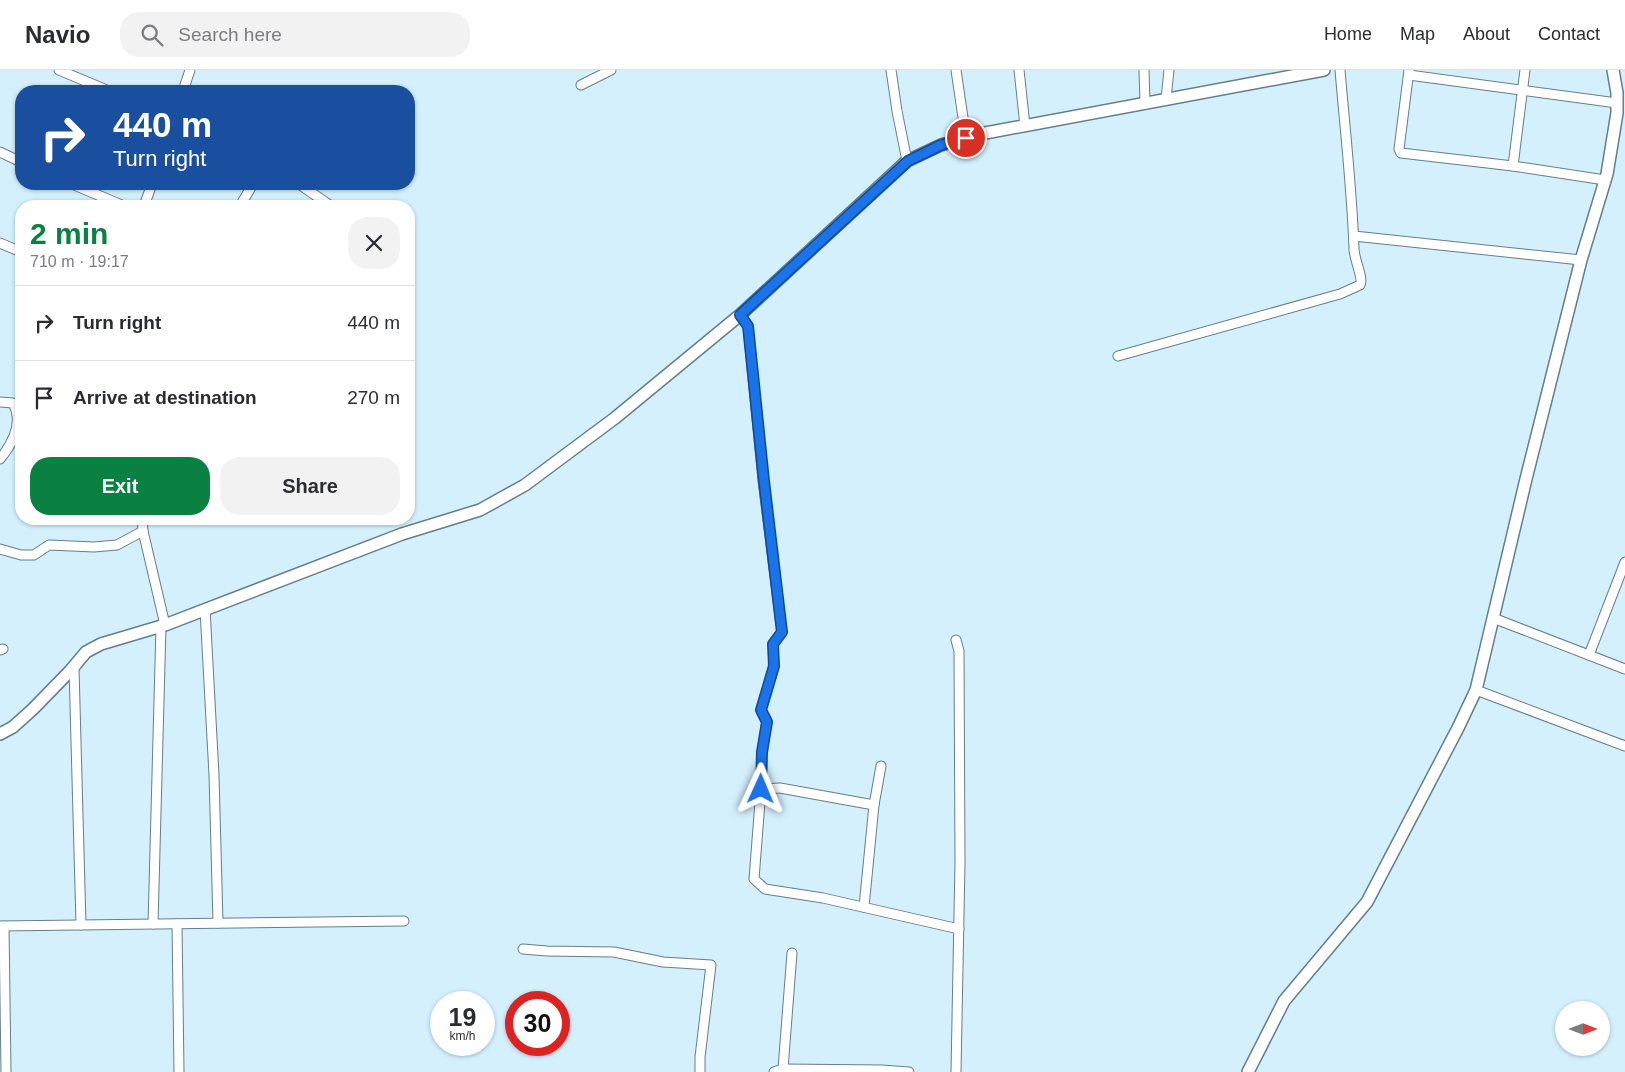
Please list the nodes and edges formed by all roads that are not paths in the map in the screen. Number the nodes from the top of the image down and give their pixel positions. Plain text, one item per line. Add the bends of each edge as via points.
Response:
1 (59, 70) edge
2 (190, 70) edge
3 (611, 70) edge
4 (891, 70) edge
5 (956, 70) edge
6 (1019, 70) edge
7 (1144, 70) edge
8 (1169, 70) edge
9 (1324, 70) edge
10 (1340, 70) edge
11 (1525, 70) edge
12 (1613, 70) edge
13 (1409, 73) edge
14 (95, 85) edge
15 (185, 85) edge
16 (581, 85) dead end
17 (1522, 90) junction
18 (1166, 100) junction
19 (1617, 103) junction
20 (1145, 104) junction
21 (1025, 126) junction
22 (966, 138) junction
23 (0, 152) edge
24 (15, 159) edge
25 (908, 161) junction
26 (1513, 166) junction
27 (1605, 180) junction
28 (86, 190) edge
29 (307, 190) edge
30 (110, 200) edge
31 (322, 200) edge
32 (1354, 236) junction
33 (0, 243) edge
34 (15, 249) edge
35 (1581, 260) junction
36 (740, 315) junction
37 (1118, 356) dead end
38 (0, 402) edge
39 (15, 405) edge
40 (15, 437) edge
41 (0, 459) edge
42 (142, 525) edge
43 (142, 531) junction
44 (0, 549) edge
45 (1625, 562) edge
46 (205, 609) junction
47 (1493, 618) junction
48 (163, 626) junction
49 (956, 640) dead end
50 (86, 652) junction
51 (1589, 655) junction
52 (1625, 669) edge
53 (1476, 690) junction
54 (0, 734) edge
55 (1625, 746) edge
56 (881, 766) dead end
57 (761, 789) junction
58 (874, 805) junction
59 (864, 907) junction
60 (404, 920) dead end
61 (218, 923) junction
62 (153, 924) junction
63 (177, 924) junction
64 (81, 925) junction
65 (2, 926) edge
66 (959, 929) junction
67 (523, 949) dead end
68 (792, 953) dead end
69 (778, 1071) edge
70 (815, 1071) edge
71 (6, 1072) edge
72 (180, 1072) edge
73 (700, 1072) edge
74 (896, 1072) edge
75 (909, 1072) edge
76 (956, 1072) edge
77 (1248, 1072) edge

1 - 14 street
2 - 15 street
3 - 16 street
4 - 25 street
5 - 22 street
6 - 21 street
7 - 20 street
8 - 18 street
9 - 18 street
10 - 32 street
11 - 17 street
12 - 19 street
13 - 17 street
13 - 26 street via 1401,153
17 - 19 street
17 - 26 street
18 - 20 street
19 - 27 street
20 - 21 street
21 - 22 street
22 - 25 street via 941,145
23 - 24 street
25 - 36 street
26 - 27 street
27 - 35 street
28 - 30 street
29 - 31 street
32 - 35 street
32 - 37 street via 1354,256 1362,280 1359,286
33 - 34 street
35 - 47 street
36 - 46 street via 596,432 525,485 496,502
36 - 57 street via 748,326 782,632 773,644 774,666 761,710 767,722
38 - 39 street via 13,402
40 - 41 street
42 - 43 street
43 - 44 street via 117,546 49,544 34,555
43 - 48 street
45 - 51 street
46 - 48 street
46 - 61 street
47 - 51 street
47 - 53 street
48 - 50 street via 101,644
48 - 62 street
49 - 66 street via 959,652
50 - 54 street via 33,709
50 - 64 street via 74,668
51 - 52 street
53 - 55 street
53 - 77 street via 1367,902 1284,1000
56 - 58 street
57 - 58 street via 780,788
57 - 59 street via 754,879 765,889
58 - 59 street
59 - 66 street
60 - 61 street
61 - 63 street
62 - 63 street
62 - 64 street
63 - 72 street
64 - 65 street
65 - 71 street
66 - 76 street
67 - 73 street via 614,952 663,962 711,965
68 - 69 street
69 - 70 street
70 - 74 street
74 - 75 street

